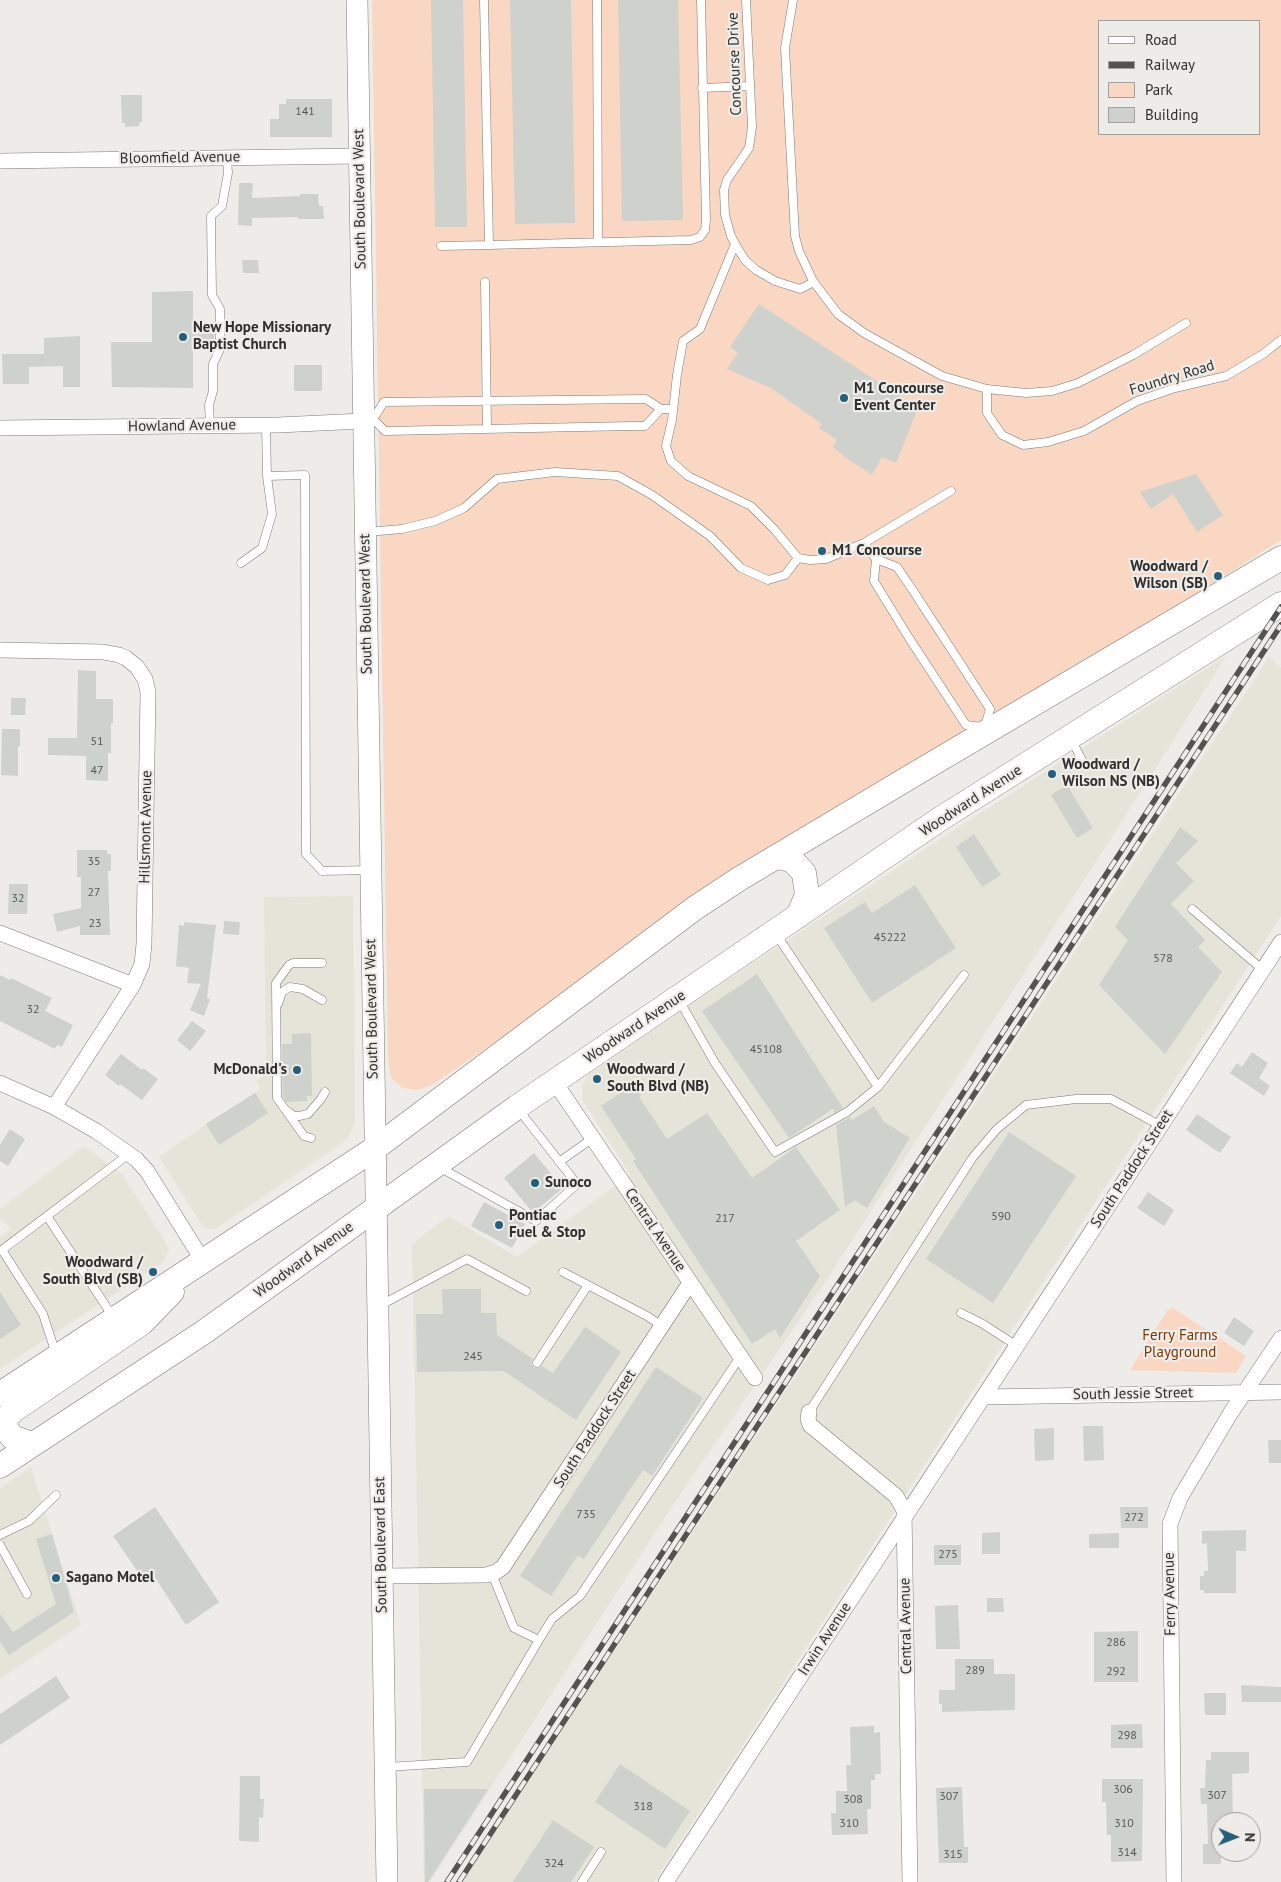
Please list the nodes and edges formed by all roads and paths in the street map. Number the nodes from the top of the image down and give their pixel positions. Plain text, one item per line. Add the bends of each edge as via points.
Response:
1 (357, 0) edge
2 (484, 0) edge
3 (597, 0) edge
4 (701, 0) edge
5 (746, 0) edge
6 (793, 0) edge
7 (750, 86) junction
8 (702, 88) junction
9 (359, 156) junction
10 (227, 158) junction
11 (0, 161) edge
12 (598, 242) junction
13 (735, 244) junction
14 (489, 245) junction
15 (442, 246) dead end
16 (485, 282) dead end
17 (814, 282) junction
18 (1186, 323) dead end
19 (1281, 340) edge
20 (987, 389) junction
21 (486, 401) junction
22 (660, 409) junction
23 (673, 409) junction
24 (368, 420) junction
25 (266, 425) junction
26 (210, 426) junction
27 (0, 428) edge
28 (487, 429) junction
29 (267, 476) junction
30 (951, 491) dead end
31 (365, 532) junction
32 (864, 543) junction
33 (798, 558) junction
34 (1281, 558) edge
35 (876, 559) junction
36 (241, 564) dead end
37 (1281, 604) edge
38 (0, 650) edge
39 (985, 730) junction
40 (1070, 738) junction
41 (1085, 766) dead end
42 (776, 857) junction
43 (370, 870) junction
44 (1192, 910) dead end
45 (798, 916) junction
46 (0, 933) edge
47 (775, 933) junction
48 (1281, 942) edge
49 (322, 962) dead end
50 (1263, 970) junction
51 (964, 975) dead end
52 (133, 985) junction
53 (678, 998) junction
54 (322, 1000) dead end
55 (275, 1011) junction
56 (554, 1081) junction
57 (0, 1083) edge
58 (878, 1087) junction
59 (325, 1092) dead end
60 (54, 1107) junction
61 (517, 1107) junction
62 (285, 1110) junction
63 (1161, 1126) junction
64 (312, 1138) dead end
65 (592, 1138) junction
66 (374, 1149) junction
67 (129, 1154) junction
68 (559, 1162) junction
69 (435, 1165) junction
70 (375, 1208) junction
71 (47, 1216) junction
72 (203, 1261) junction
73 (563, 1272) dead end
74 (690, 1283) junction
75 (588, 1285) junction
76 (526, 1291) dead end
77 (377, 1308) junction
78 (961, 1313) dead end
79 (114, 1319) junction
80 (662, 1326) junction
81 (1281, 1338) edge
82 (1017, 1346) junction
83 (57, 1356) junction
84 (740, 1357) junction
85 (537, 1362) dead end
86 (755, 1378) dead end
87 (1281, 1392) edge
88 (0, 1393) edge
89 (1244, 1393) junction
90 (984, 1396) junction
91 (809, 1412) joint
92 (32, 1444) junction
93 (0, 1466) edge
94 (56, 1495) dead end
95 (904, 1518) junction
96 (0, 1534) edge
97 (0, 1545) edge
98 (494, 1573) junction
99 (382, 1576) junction
100 (27, 1594) dead end
101 (540, 1640) junction
102 (385, 1768) junction
103 (601, 1852) dead end
104 (387, 1882) edge
105 (582, 1882) edge
106 (666, 1882) edge
107 (910, 1882) edge
108 (1174, 1882) edge

1 - 9 street, South Boulevard West
2 - 14 lane
3 - 12 lane
4 - 8 lane
5 - 7 lane, Concourse Drive
6 - 17 lane via 785,48 792,219 799,252
7 - 8 lane
7 - 13 lane, Concourse Drive via 752,127 749,148 724,190 725,215
8 - 12 lane via 705,230 700,237 691,240
9 - 10 street, Bloomfield Avenue
9 - 24 street, South Boulevard West
10 - 11 street, Bloomfield Avenue
10 - 26 lane via 228,173 222,206 211,216 212,295 220,309 220,349 213,364
12 - 14 lane
13 - 17 lane, Concourse Drive via 745,260 775,281 800,290
13 - 23 lane via 700,329 683,342
14 - 15 lane
16 - 21 lane
17 - 20 lane via 838,314 864,333 942,376
18 - 20 lane via 1132,355 1064,388 1033,392
19 - 20 lane, Foundry Road via 1226,376 1137,401 1084,431 1048,442 1023,445 1002,435 987,413
21 - 22 lane via 646,399
21 - 24 lane via 384,402
21 - 28 lane
22 - 23 lane
22 - 28 lane via 645,426
23 - 33 lane via 666,446 671,461 688,476 751,506
24 - 25 street, Howland Avenue
24 - 28 lane via 385,431
24 - 31 street, South Boulevard West
25 - 26 street, Howland Avenue
25 - 29 lane
26 - 27 street, Howland Avenue
29 - 36 lane via 272,514 262,548
29 - 43 lane via 305,475 306,854 322,871
30 - 32 lane
31 - 33 lane via 402,529 435,521 464,508 497,478 555,472 618,476 652,495 710,536 741,568 768,580 785,575
31 - 43 street, South Boulevard West
32 - 33 lane via 826,559
32 - 35 lane
34 - 39 main road
35 - 39 lane via 874,581 909,638 966,724
35 - 39 lane via 897,567 990,709
37 - 40 main road, Woodward Avenue
38 - 52 street, Hillsmont Avenue via 111,653 132,662 145,678 149,699 144,944 142,964
39 - 42 main road
40 - 41 lane
40 - 45 main road, Woodward Avenue via 940,819
42 - 45 main road via 792,860 804,873 807,895
42 - 66 main road via 695,908
43 - 66 street, South Boulevard West
44 - 50 lane
45 - 47 main road, Woodward Avenue
46 - 52 street
47 - 53 main road, Woodward Avenue
47 - 58 lane
48 - 50 street, South Paddock Street
49 - 55 lane via 289,965 276,983
50 - 63 street, South Paddock Street
51 - 58 lane
52 - 60 street, Hillsmont Avenue
53 - 56 main road, Woodward Avenue
53 - 58 lane via 715,1063 775,1152 846,1112
54 - 55 lane via 303,989 290,987 282,992
55 - 62 lane via 277,1098
56 - 61 main road, Woodward Avenue
56 - 65 street, Central Avenue
57 - 60 street
59 - 62 lane via 308,1114 294,1116
60 - 67 street
61 - 68 lane
61 - 69 main road, Woodward Avenue
62 - 64 lane via 304,1136
63 - 82 street, South Paddock Street
63 - 91 lane via 1111,1099 1026,1105 997,1129 973,1157
65 - 68 lane
65 - 74 street, Central Avenue
66 - 70 street, South Boulevard West
66 - 72 main road
67 - 71 lane
67 - 72 street via 147,1171
68 - 69 lane via 577,1184 536,1220
69 - 70 main road, Woodward Avenue
70 - 77 street, South Boulevard East
70 - 92 main road, Woodward Avenue via 204,1332
71 - 79 lane
71 - 83 lane via 2,1250 43,1314
72 - 79 main road
72 - 92 main road via 142,1323 14,1410 6,1420 6,1428 12,1437
73 - 75 lane
74 - 80 street, South Paddock Street
74 - 84 street, Central Avenue
75 - 80 lane
75 - 85 lane
76 - 77 lane via 467,1259
77 - 99 street, South Boulevard East
78 - 82 lane
79 - 83 main road
80 - 98 street, South Paddock Street via 506,1564
81 - 89 street, Ferry Avenue
82 - 90 street, South Paddock Street
83 - 88 main road
84 - 86 street, Central Avenue
84 - 101 lane via 580,1596 552,1619
87 - 89 street, South Jessie Street
89 - 90 street, South Jessie Street
89 - 108 street, Ferry Avenue via 1180,1498 1170,1524
90 - 95 street, Irwin Avenue
91 - 95 street, Central Avenue via 810,1425 896,1496 904,1510
92 - 93 main road, Woodward Avenue
94 - 96 lane via 29,1521
95 - 106 street, Irwin Avenue
95 - 107 street, Central Avenue
97 - 100 lane
98 - 99 street
98 - 101 lane via 514,1628
99 - 102 street, South Boulevard East
101 - 102 lane via 467,1762
102 - 104 street, South Boulevard East
103 - 105 lane

